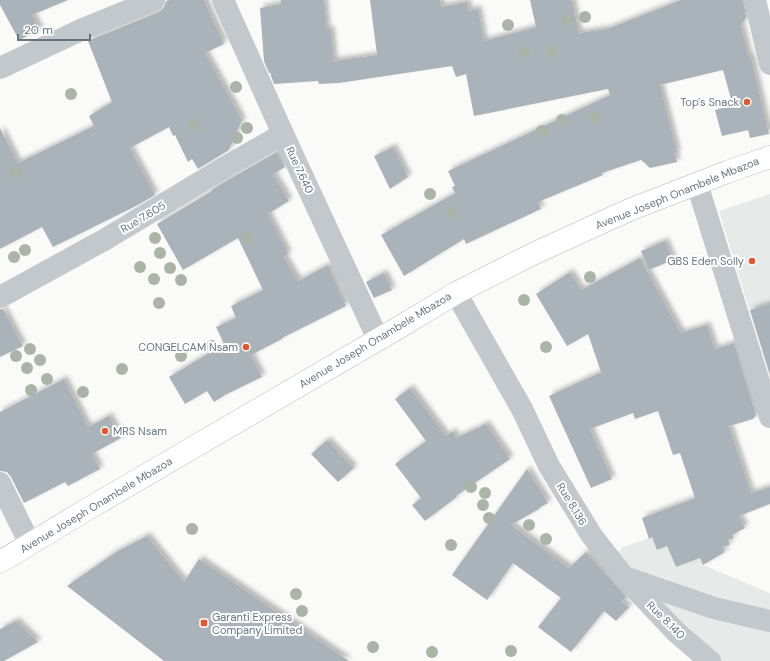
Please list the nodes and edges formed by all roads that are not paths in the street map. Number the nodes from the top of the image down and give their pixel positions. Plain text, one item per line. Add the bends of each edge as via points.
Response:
1 (154, 0) edge
2 (223, 0) edge
3 (755, 0) edge
4 (770, 64) edge
5 (0, 68) edge
6 (283, 134) junction
7 (770, 157) edge
8 (697, 184) junction
9 (456, 293) junction
10 (0, 297) edge
11 (378, 339) junction
12 (770, 417) edge
13 (0, 483) edge
14 (30, 544) junction
15 (0, 562) edge
16 (624, 577) junction
17 (770, 621) edge
18 (708, 660) edge

1 - 5 street via 83,29
2 - 6 street, Rue 7.640
3 - 4 street
6 - 10 street, Rue 7.605 via 104,240
6 - 11 street, Rue 7.640
7 - 8 main road, Avenue Joseph Onambele Mbazoa
8 - 9 main road, Avenue Joseph Onambele Mbazoa via 629,210
8 - 12 street
9 - 11 main road, Avenue Joseph Onambele Mbazoa
9 - 16 street, Rue 8.136 via 522,409 549,466 592,536
11 - 14 main road, Avenue Joseph Onambele Mbazoa
13 - 14 street
14 - 15 main road, Avenue Joseph Onambele Mbazoa
16 - 17 street via 714,608
16 - 18 street, Rue 8.140 via 676,632

